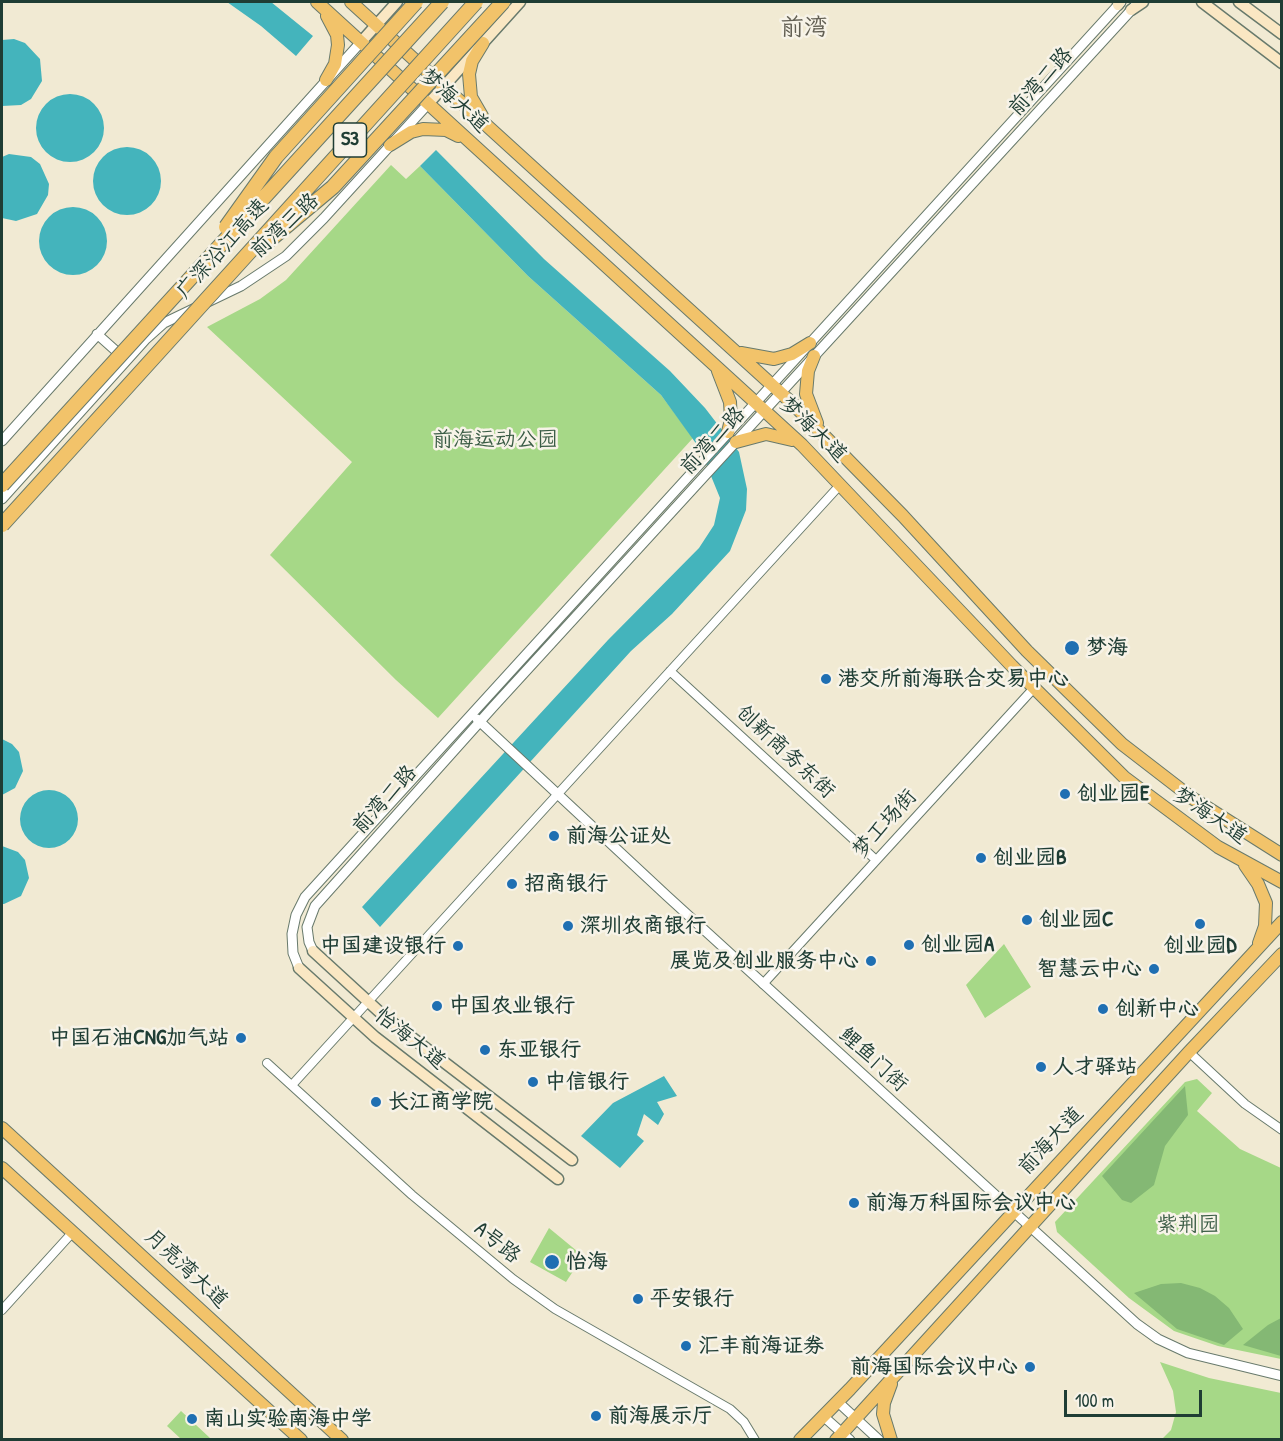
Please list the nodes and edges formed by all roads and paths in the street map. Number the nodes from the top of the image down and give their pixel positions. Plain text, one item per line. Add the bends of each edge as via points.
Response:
1 (318, 2) edge
2 (351, 2) edge
3 (397, 2) edge
4 (416, 2) edge
5 (442, 2) edge
6 (476, 2) edge
7 (502, 2) edge
8 (520, 2) edge
9 (1143, 2) edge
10 (1239, 2) edge
11 (1120, 3) edge
12 (1203, 3) edge
13 (1135, 6) edge
14 (376, 24) junction
15 (1281, 34) edge
16 (361, 42) junction
17 (483, 43) junction
18 (1281, 63) edge
19 (326, 80) junction
20 (443, 87) junction
21 (428, 104) junction
22 (502, 140) junction
23 (471, 142) junction
24 (390, 145) junction
25 (198, 268) junction
26 (223, 279) junction
27 (97, 334) junction
28 (810, 343) junction
29 (733, 349) junction
30 (814, 356) junction
31 (708, 358) junction
32 (126, 360) junction
33 (777, 389) junction
34 (761, 407) junction
35 (826, 436) junction
36 (732, 437) junction
37 (2, 441) edge
38 (802, 445) junction
39 (2, 485) edge
40 (840, 485) junction
41 (2, 499) edge
42 (2, 525) edge
43 (670, 671) junction
44 (1034, 688) junction
45 (472, 714) junction
46 (480, 721) junction
47 (558, 793) junction
48 (1278, 852) edge
49 (876, 860) junction
50 (1243, 862) junction
51 (1281, 882) edge
52 (1281, 922) edge
53 (313, 951) joint
54 (1255, 952) junction
55 (1278, 959) edge
56 (299, 968) joint
57 (763, 984) junction
58 (368, 1002) junction
59 (353, 1017) junction
60 (1189, 1052) junction
61 (267, 1063) dead end
62 (292, 1085) junction
63 (2, 1128) edge
64 (1281, 1130) edge
65 (572, 1160) dead end
66 (2, 1168) edge
67 (558, 1179) dead end
68 (1012, 1211) junction
69 (1028, 1227) junction
70 (72, 1233) junction
71 (2, 1310) edge
72 (900, 1369) junction
73 (1281, 1376) edge
74 (838, 1402) junction
75 (824, 1416) junction
76 (855, 1418) junction
77 (842, 1437) edge
78 (300, 1440) edge
79 (342, 1440) edge
80 (755, 1440) edge
81 (800, 1440) edge
82 (879, 1440) edge
83 (891, 1440) edge

1 - 16 main road, 梦海大道
1 - 19 main road via 338,45 335,64
2 - 14 main road, 梦海大道
3 - 14 main road
4 - 25 highway, bridge via 261,175
5 - 25 highway, 广深沿江高速 / S3, bridge
6 - 26 highway, 广深沿江高速 / S3, bridge
7 - 26 highway, bridge via 333,187
8 - 17 main road, 前湾三路
9 - 13 main road
10 - 15 main road
11 - 28 street, 前湾二路
12 - 18 main road
13 - 30 street, 前湾二路
14 - 16 main road
14 - 20 main road, 梦海大道
16 - 19 street
16 - 21 main road, 梦海大道
17 - 20 main road, 前湾三路
17 - 22 main road via 472,61 469,86 478,111
19 - 27 street
20 - 21 main road, 前湾三路
20 - 22 main road, 梦海大道
21 - 23 main road, 梦海大道
21 - 24 street, 前湾三路
22 - 29 main road, 梦海大道
23 - 24 main road via 446,130 423,129
23 - 31 main road, 梦海大道
24 - 32 street, 前湾三路 via 301,243 271,269 164,323
25 - 39 highway, 广深沿江高速 / S3, bridge
26 - 42 highway, 广深沿江高速 / S3, bridge
27 - 32 street
27 - 37 street
28 - 29 main road via 774,359 746,356
28 - 33 street, 前湾二路
29 - 33 main road, 梦海大道
30 - 33 street, 前湾二路
30 - 35 main road via 806,394 813,417
31 - 34 main road, 梦海大道
31 - 36 main road via 723,379 729,398
32 - 41 street, 前湾三路
33 - 34 street, 前湾二路
33 - 35 main road, 梦海大道
34 - 36 street, 前湾二路
34 - 38 main road, 梦海大道
35 - 48 main road, 梦海大道 via 1028,651 1122,744 1163,778
36 - 38 main road via 766,434
36 - 45 street, 前湾二路 via 700,463
36 - 46 street, 前湾二路 via 707,474
38 - 40 main road, 梦海大道
40 - 43 street
40 - 44 main road, 梦海大道
43 - 47 street
43 - 49 street, 创新商务东街
44 - 49 street, 梦工场街
44 - 50 main road, 梦海大道 via 1124,777
45 - 46 street, 鲤鱼门街
45 - 56 street, 前湾二路 via 305,897 292,934
46 - 47 street, 鲤鱼门街
46 - 53 street, 前湾二路 via 315,906 307,927
47 - 57 street, 鲤鱼门街
47 - 58 street
49 - 57 street, 梦工场街
50 - 51 main road, 梦海大道
50 - 54 main road via 1266,903 1265,926
52 - 54 main road, 前海大道
53 - 58 main road, 怡海大道
54 - 68 main road, 前海大道
55 - 60 main road, 前海大道
56 - 59 main road, 怡海大道
57 - 68 street, 鲤鱼门街
58 - 59 street
58 - 65 main road, 怡海大道
59 - 62 street
59 - 67 main road, 怡海大道
60 - 64 street via 1245,1104
60 - 69 main road, 前海大道
61 - 62 street, A号路
62 - 80 street, A号路 via 412,1196 513,1279 555,1309 730,1409
63 - 79 main road, 月亮湾大道
66 - 70 main road
68 - 69 street, 鲤鱼门街
68 - 74 main road, 前海大道
69 - 72 main road, 前海大道
69 - 73 street, 鲤鱼门街 via 1158,1339 1197,1356
70 - 71 street
70 - 78 main road
72 - 76 main road, 前海大道
72 - 83 main road via 884,1403 884,1422
74 - 75 main road, 前海大道
74 - 76 street
75 - 77 street
75 - 81 main road, 前海大道
76 - 77 main road, 前海大道
76 - 82 street

